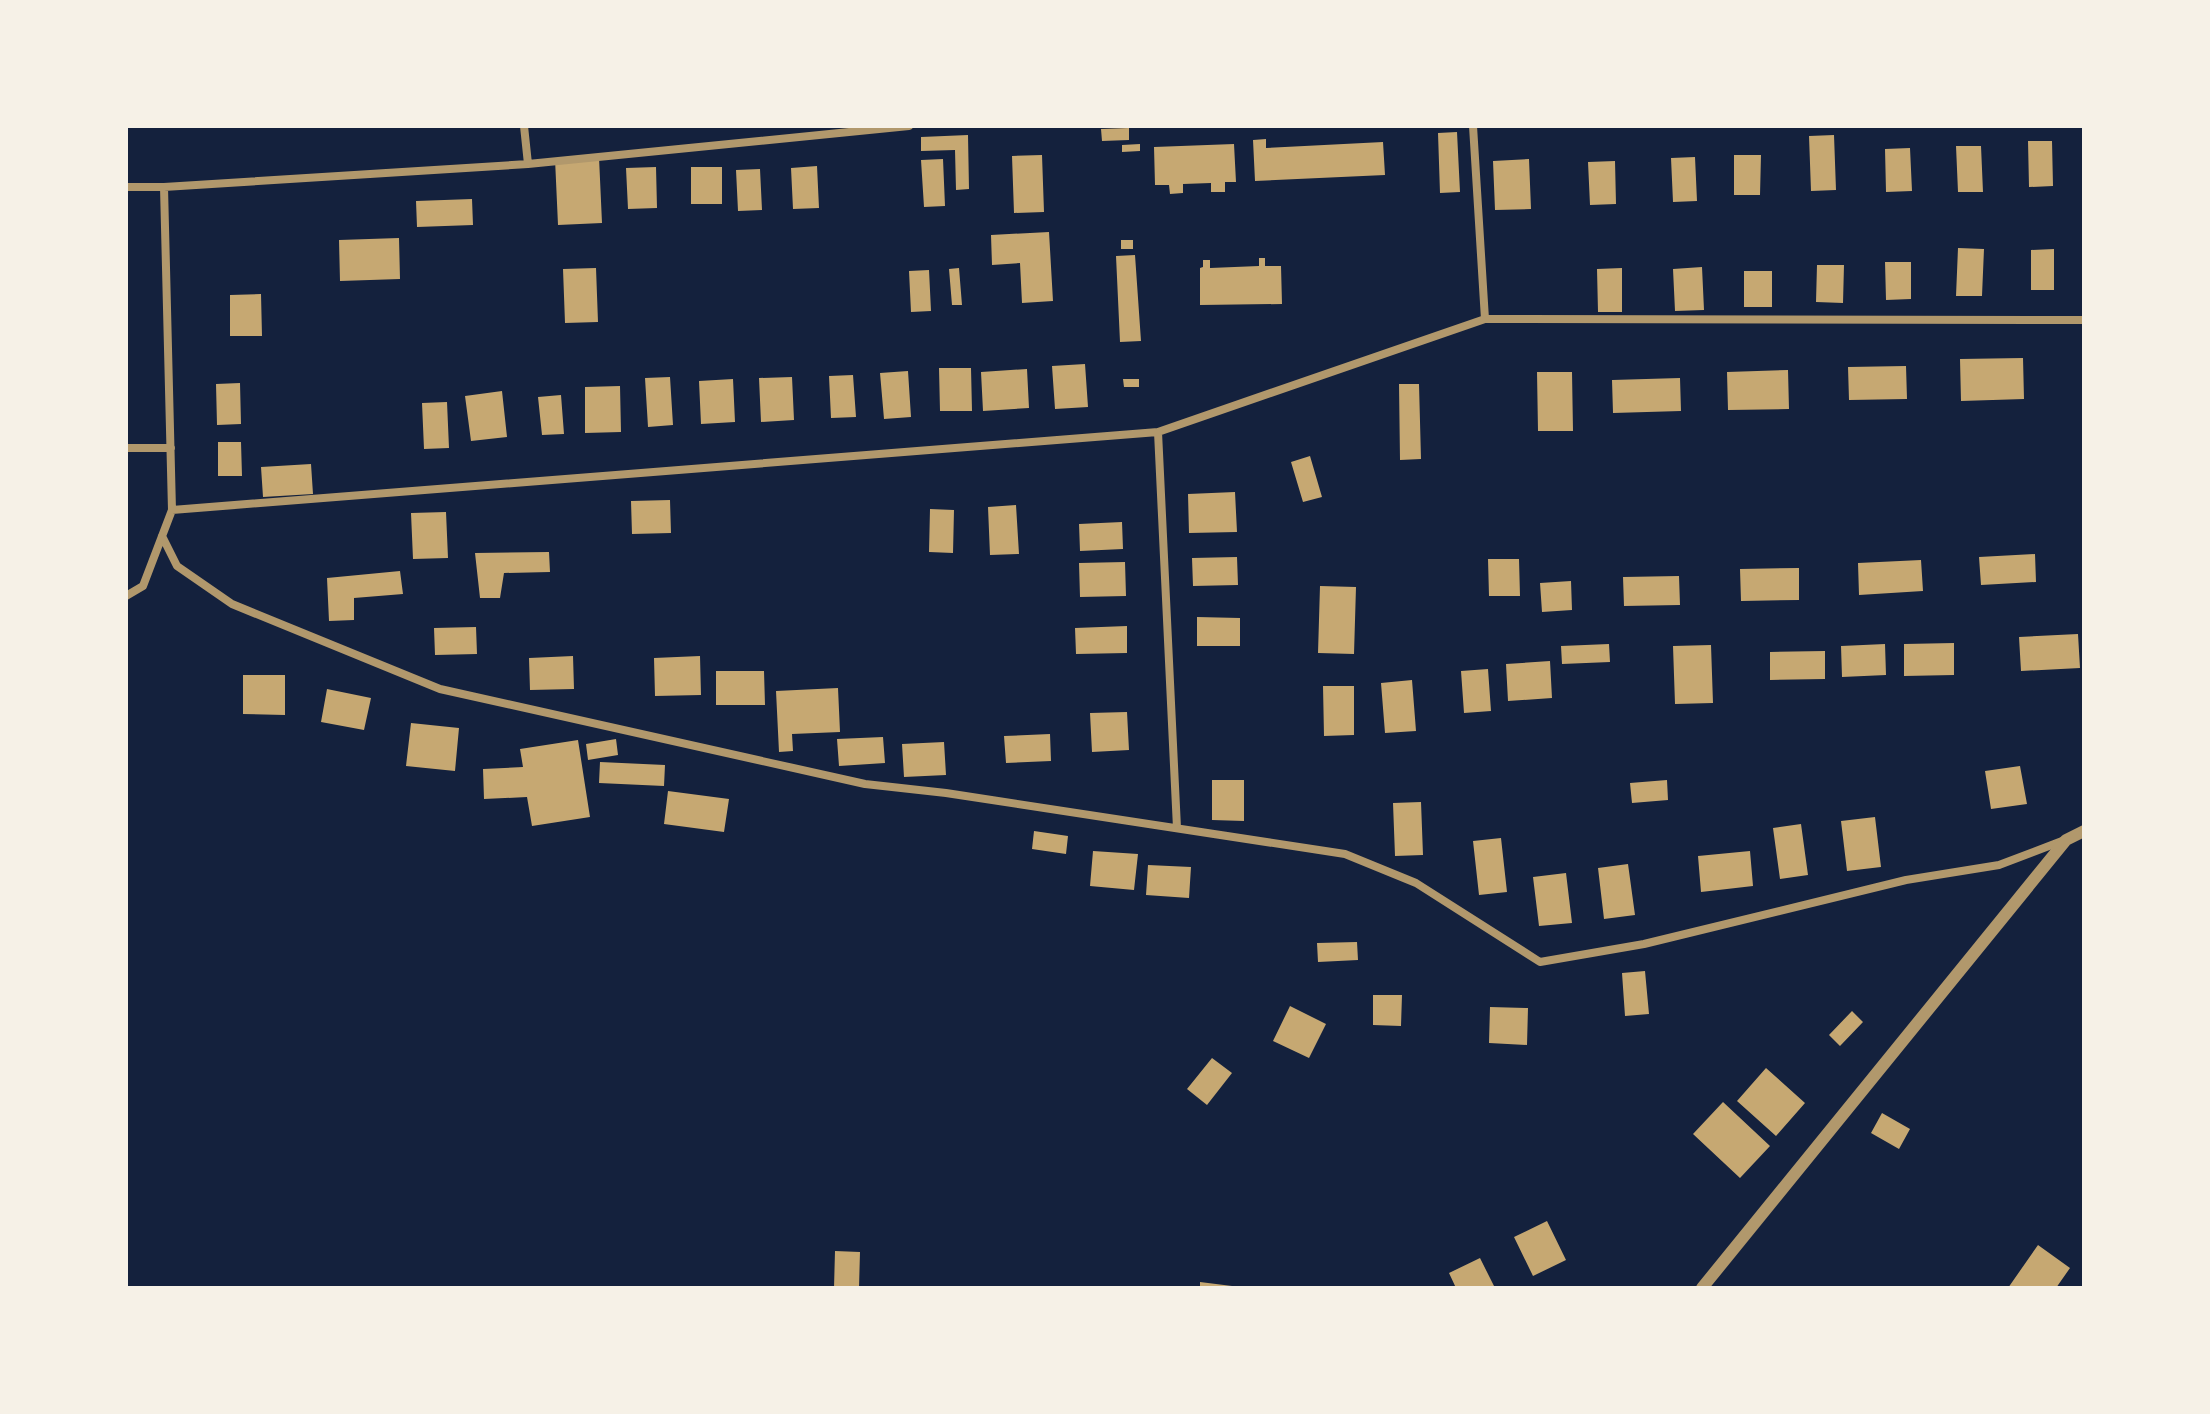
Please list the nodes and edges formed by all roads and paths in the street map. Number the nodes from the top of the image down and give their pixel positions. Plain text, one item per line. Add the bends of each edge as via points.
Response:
1 (524, 126) edge
2 (909, 126) edge
3 (1473, 126) edge
4 (528, 164) junction
5 (126, 187) edge
6 (164, 187) junction
7 (1485, 319) junction
8 (2084, 320) edge
9 (1158, 432) junction
10 (126, 448) edge
11 (171, 448) junction
12 (172, 510) junction
13 (162, 536) junction
14 (126, 596) edge
15 (1177, 828) junction
16 (2084, 831) edge
17 (2066, 840) junction
18 (1702, 1288) edge

1 - 4 street
2 - 4 street
3 - 7 street
4 - 6 street
5 - 6 street
6 - 11 street
7 - 8 street
7 - 9 street
9 - 12 street
9 - 15 street
10 - 11 street
11 - 12 street
12 - 13 street
13 - 14 street via 143,586
13 - 15 street via 177,566 232,604 440,689 865,784
15 - 17 street via 1345,854 1416,883 1540,962 1644,944 1906,880 1999,865
16 - 17 street
17 - 18 street

